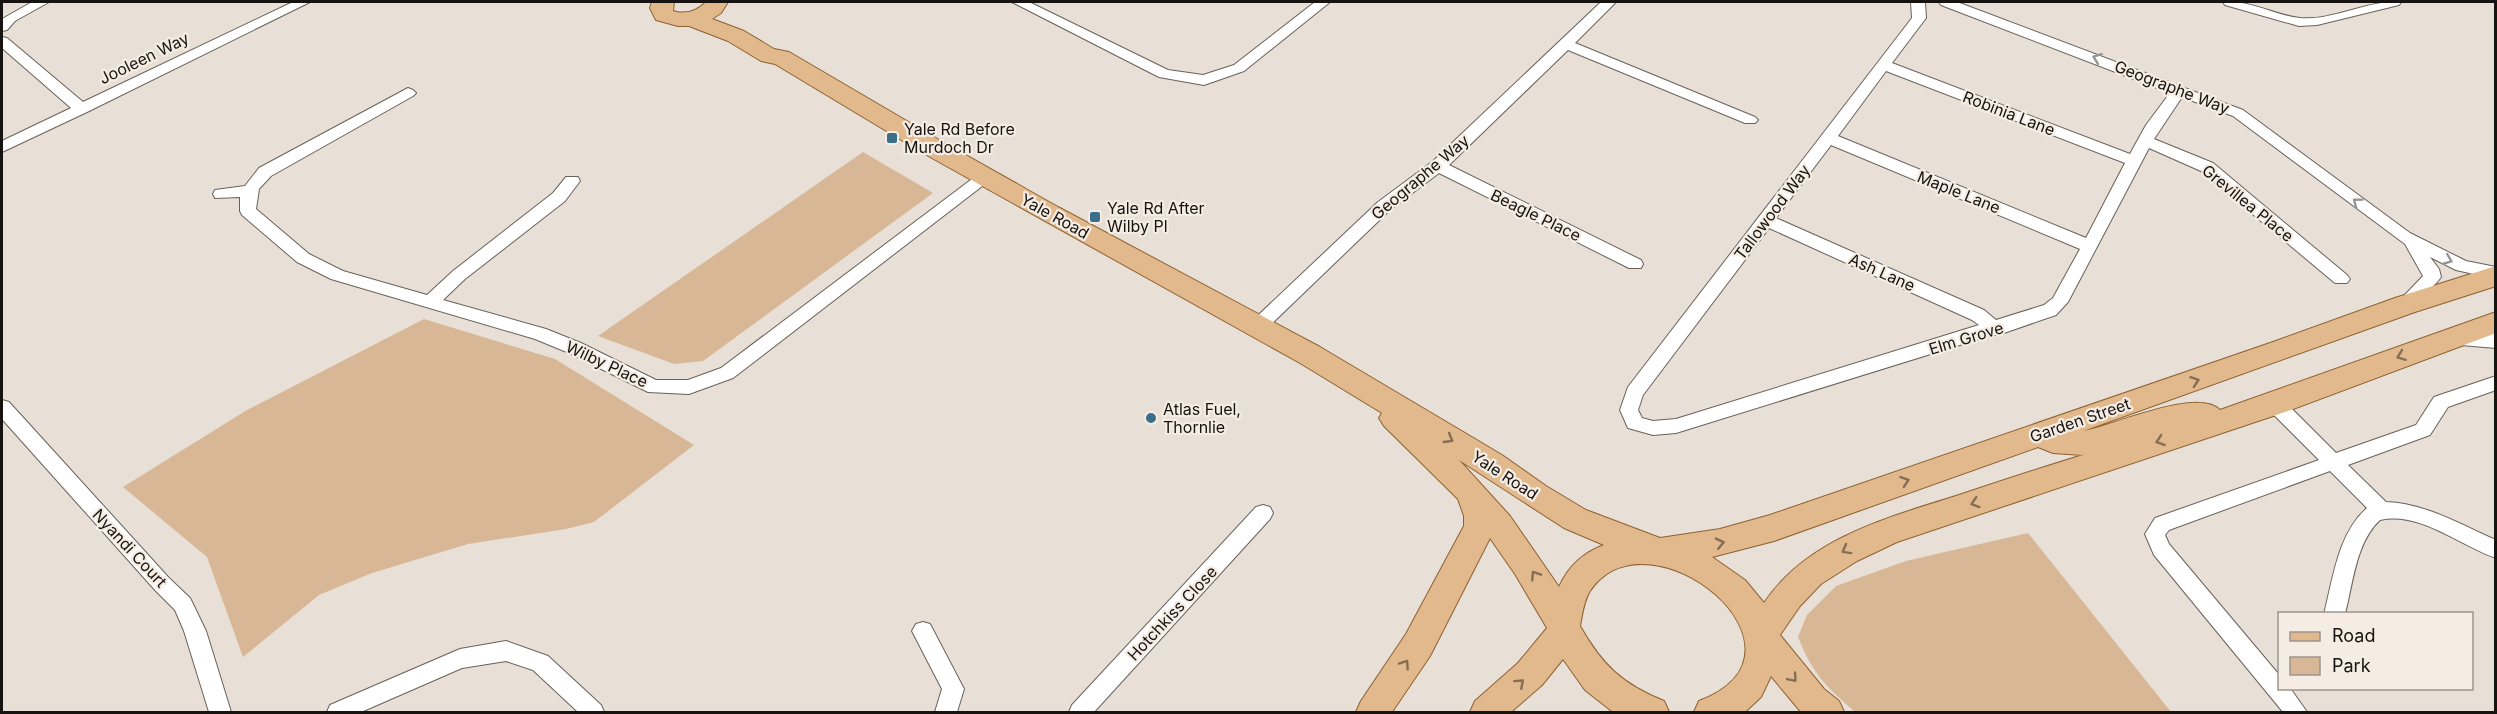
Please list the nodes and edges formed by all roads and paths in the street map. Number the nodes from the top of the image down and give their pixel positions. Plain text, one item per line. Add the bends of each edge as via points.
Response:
1 (42, 2) edge
2 (303, 2) edge
3 (661, 2) edge
4 (1019, 2) edge
5 (1323, 2) edge
6 (1609, 2) edge
7 (1918, 2) edge
8 (1946, 2) edge
9 (2230, 2) edge
10 (2394, 2) edge
11 (716, 3) edge
12 (691, 19) junction
13 (2, 27) edge
14 (2, 41) edge
15 (1566, 44) junction
16 (781, 57) junction
17 (1884, 65) junction
18 (2180, 90) junction
19 (408, 93) dead end
20 (82, 109) junction
21 (1750, 120) dead end
22 (1828, 138) junction
23 (2145, 141) junction
24 (2, 147) edge
25 (2134, 161) junction
26 (1438, 166) junction
27 (986, 177) junction
28 (572, 181) dead end
29 (249, 191) junction
30 (221, 194) dead end
31 (1766, 220) junction
32 (2404, 237) junction
33 (2090, 246) junction
34 (1635, 264) dead end
35 (2496, 274) edge
36 (2342, 279) dead end
37 (430, 302) junction
38 (2405, 305) junction
39 (2496, 322) edge
40 (1257, 327) junction
41 (1995, 329) junction
42 (2447, 339) junction
43 (2496, 341) edge
44 (2496, 383) edge
45 (1363, 387) junction
46 (2276, 404) junction
47 (2, 407) edge
48 (2235, 415) junction
49 (1635, 423) joint
50 (2040, 434) junction
51 (2335, 462) junction
52 (1471, 493) junction
53 (2382, 511) junction
54 (1263, 513) dead end
55 (1658, 550) junction
56 (2496, 550) edge
57 (2335, 612) edge
58 (1564, 628) junction
59 (923, 631) dead end
60 (1762, 637) junction
61 (2277, 685) edge
62 (2281, 690) edge
63 (220, 712) edge
64 (338, 712) edge
65 (593, 712) edge
66 (946, 712) edge
67 (1080, 712) edge
68 (1373, 712) edge
69 (1487, 712) edge
70 (1652, 712) edge
71 (1710, 712) edge
72 (1827, 712) edge
73 (2296, 712) edge

1 - 13 street via 10,18
2 - 20 street, Jooleen Way
3 - 12 main road, Yale Road via 661,11 667,17
4 - 5 street via 1164,74 1204,80 1239,68
6 - 15 street, Geographe Way
7 - 17 street, Tallowood Way via 1919,18
18 -> 8 street, Geographe Way
9 - 10 street via 2299,22
11 - 12 main road via 706,14
11 - 16 main road, Yale Road via 780,50
12 - 16 main road, Yale Road via 736,36 769,56
14 - 20 street
15 - 21 street
15 - 26 street, Geographe Way
16 - 27 main road, Yale Road
17 - 22 street, Tallowood Way
17 - 25 street, Robinia Lane
18 - 23 street, Elm Grove
32 -> 18 street, Geographe Way via 2238,112
19 - 29 street via 277,164 255,181
20 - 24 street, Jooleen Way
22 - 31 street, Tallowood Way
22 - 33 street, Maple Lane
23 - 25 street, Elm Grove
23 - 36 street, Grevillea Place via 2207,168
25 - 33 street, Elm Grove
26 - 34 street, Beagle Place
26 - 40 street, Geographe Way via 1384,206
27 - 37 street, Wilby Place via 727,374 688,387 654,387 540,334
27 - 40 main road, Yale Road
28 - 37 street via 560,197
29 - 30 street
29 - 37 street, Wilby Place via 248,211 303,258 337,275
31 - 41 street, Ash Lane via 1978,315
31 - 49 street, Tallowood Way via 1635,392 1629,410
32 -> 35 street, Geographe Way via 2462,266
32 - 38 street, Geographe Way via 2421,254 2432,277
33 - 41 street, Elm Grove via 2050,310
35 - 38 main road, Garden Street
50 -> 38 main road, Garden Street
39 - 42 main road
40 - 45 main road, Yale Road
41 - 49 street, Elm Grove via 1676,426 1653,428
42 - 43 street
42 -> 46 main road
44 - 51 street via 2441,402 2423,430
45 - 52 main road, Yale Road
45 -> 55 main road, Yale Road via 1575,519
46 - 48 main road
46 - 51 street
47 - 63 street, Nyandi Court via 183,604
48 - 50 main road via 2168,417 2078,445 2058,444
48 -> 60 main road via 1857,544 1824,562 1796,586
55 -> 50 main road, Garden Street via 1710,546 1749,537
51 - 53 street
51 - 61 street via 2162,524 2155,534 2161,549
58 -> 52 main road, Yale Road via 1522,556
68 -> 52 main road via 1418,645 1480,527
53 - 56 street via 2416,515
53 - 57 street via 2372,514 2356,537
54 - 67 street, Hotchkiss Close
55 - 58 main road, Garden Street via 1624,551 1598,561 1580,578 1571,594
55 - 60 main road, Yale Road via 1696,564 1723,582 1746,605
69 -> 58 main road via 1530,674
58 - 70 main road, Yale Road via 1590,674 1632,707
59 - 66 street via 953,689
60 - 71 main road via 1759,668 1745,693 1720,710
60 -> 72 main road, Yale Road via 1812,700
62 - 73 street
64 - 65 street via 460,659 506,651 540,663

